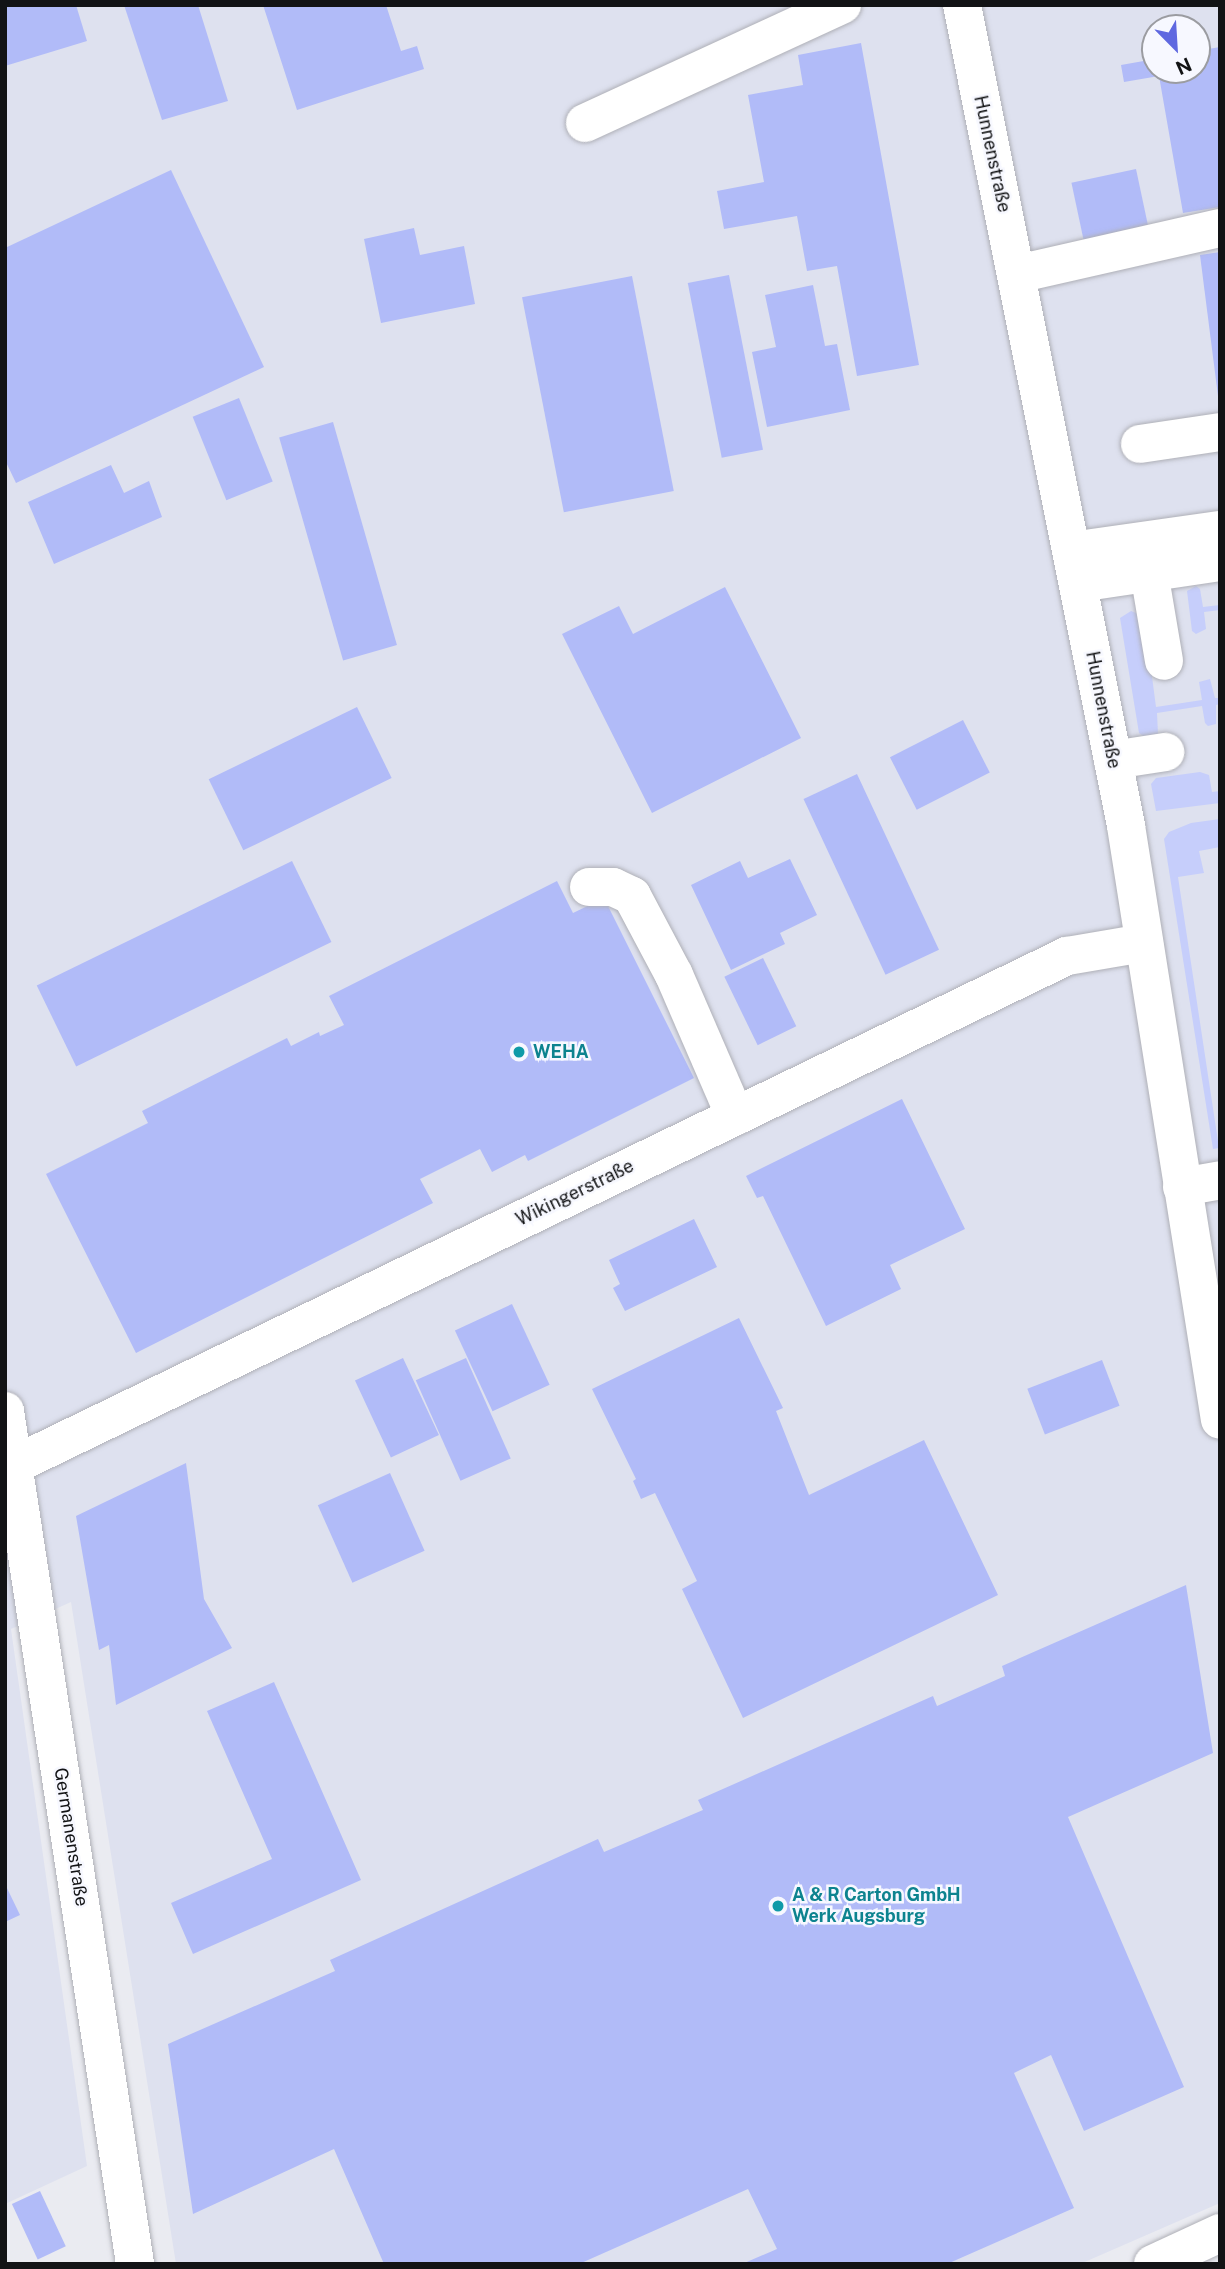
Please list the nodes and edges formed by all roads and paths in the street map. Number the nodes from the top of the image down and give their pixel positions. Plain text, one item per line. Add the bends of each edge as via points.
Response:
1 (842, 5) edge
2 (962, 5) edge
3 (585, 123) dead end
4 (1220, 228) edge
5 (1017, 275) junction
6 (1220, 432) edge
7 (1140, 443) dead end
8 (1220, 530) edge
9 (1220, 562) edge
10 (1076, 567) junction
11 (1149, 572) junction
12 (1164, 662) dead end
13 (1165, 752) dead end
14 (1113, 760) junction
15 (589, 887) dead end
16 (1144, 943) junction
17 (735, 1116) junction
18 (1220, 1180) edge
19 (1182, 1187) junction
20 (5, 1411) edge
21 (1220, 1420) edge
22 (13, 1465) junction
23 (19, 1598) edge
24 (1220, 2233) edge
25 (135, 2264) edge
26 (1153, 2264) edge

1 - 3 street
2 - 5 street, Hunnenstraße
4 - 5 street via 1110,265
5 - 10 street, Hunnenstraße
6 - 7 street
8 - 10 street
9 - 11 street
10 - 11 street
10 - 14 street, Hunnenstraße
11 - 12 street
13 - 14 street
14 - 16 street, Hunnenstraße
15 - 17 street via 613,887 632,896 674,975
16 - 17 street, Wikingerstraße via 1066,956
16 - 19 street, Hunnenstraße
17 - 22 street, Wikingerstraße
18 - 19 street
19 - 21 street, Hunnenstraße
20 - 22 street, Germanenstraße
22 - 23 street, Germanenstraße
23 - 25 street, Germanenstraße
24 - 26 street

